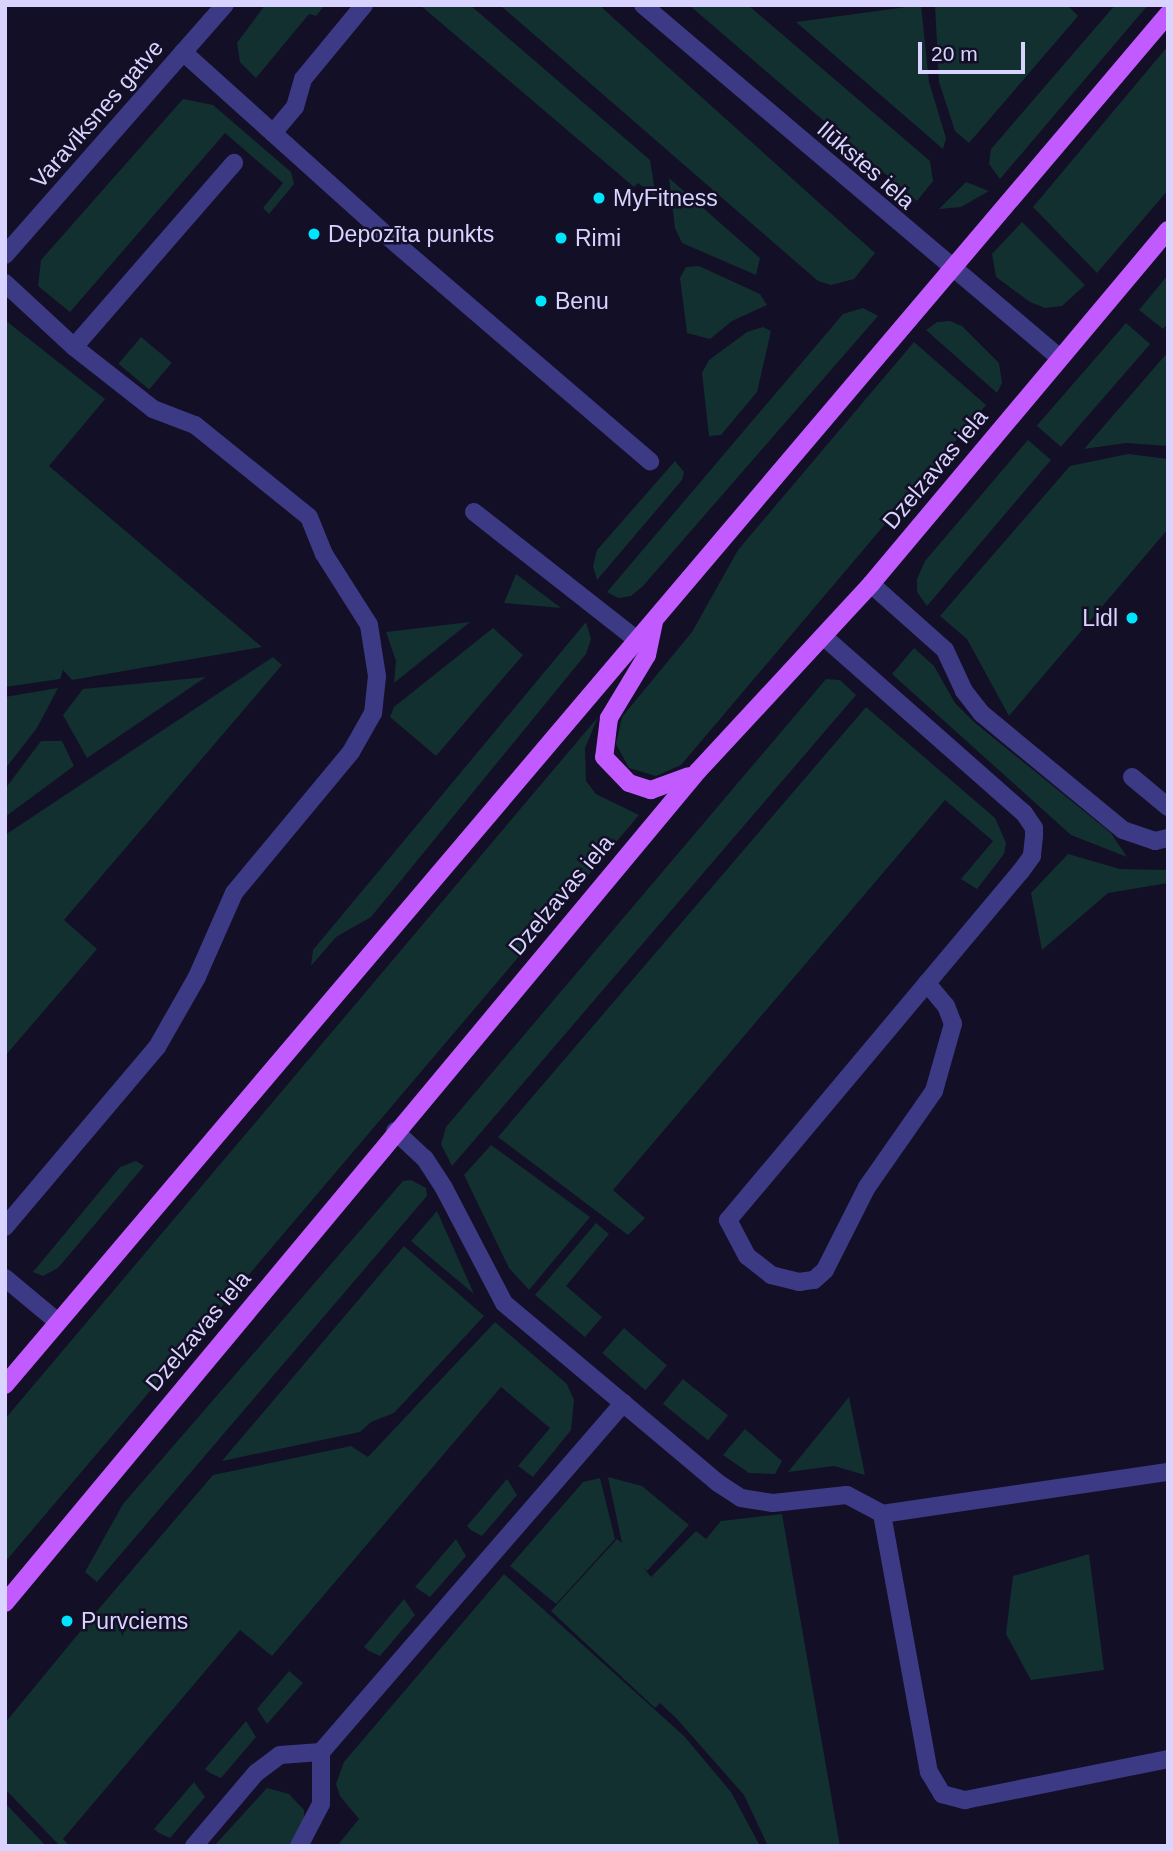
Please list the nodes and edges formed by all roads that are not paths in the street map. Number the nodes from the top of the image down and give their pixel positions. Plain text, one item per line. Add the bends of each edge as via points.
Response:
1 (225, 5) edge
2 (364, 5) edge
3 (643, 5) edge
4 (1168, 14) edge
5 (183, 52) junction
6 (273, 132) junction
7 (234, 163) dead end
8 (1168, 230) edge
9 (5, 255) edge
10 (951, 270) junction
11 (5, 283) edge
12 (74, 347) junction
13 (1060, 358) junction
14 (650, 461) dead end
15 (474, 512) dead end
16 (871, 584) junction
17 (654, 618) junction
18 (823, 636) junction
19 (637, 640) junction
20 (698, 771) junction
21 (1132, 777) dead end
22 (1168, 807) edge
23 (1168, 838) edge
24 (927, 983) junction
25 (395, 1131) junction
26 (5, 1227) edge
27 (5, 1278) edge
28 (58, 1322) junction
29 (5, 1385) edge
30 (623, 1403) junction
31 (1168, 1472) edge
32 (882, 1514) junction
33 (5, 1603) edge
34 (321, 1752) junction
35 (1168, 1759) edge
36 (194, 1846) edge
37 (299, 1846) edge

1 - 5 street, Varavīksnes gatve
2 - 6 street via 303,79 295,107
3 - 10 street, Ilūkstes iela
4 - 10 main road
5 - 6 street
5 - 9 street, Varavīksnes gatve
6 - 14 street
7 - 12 street
8 - 13 main road, Dzelzavas iela
10 - 13 street, Ilūkstes iela
10 - 17 main road
11 - 12 street
12 - 26 street via 153,409 195,425 309,517 324,554 369,625 377,676 373,713 351,752 234,893 197,976 157,1047
13 - 16 main road, Dzelzavas iela
15 - 19 street
16 - 18 main road, Dzelzavas iela
16 - 23 street via 945,650 964,691 981,713 1123,830 1155,841
17 - 19 main road
17 - 20 main road via 647,655 609,718 604,757 629,783 651,790
18 - 20 main road, Dzelzavas iela
18 - 24 street via 1024,813 1034,828 1032,856
19 - 28 main road
20 - 25 main road, Dzelzavas iela
21 - 22 street
24 - 24 street via 727,1220 747,1256 771,1275 799,1282 814,1280 825,1270 867,1187 934,1091 953,1024 946,1006
25 - 30 street via 425,1159 444,1188 504,1303
25 - 33 main road, Dzelzavas iela
27 - 28 street
28 - 29 main road
30 - 32 street via 741,1499 774,1503 847,1495
30 - 34 street
31 - 32 street
32 - 35 street via 929,1772 942,1794 965,1800
34 - 36 street via 280,1755 257,1773
34 - 37 street via 321,1804

